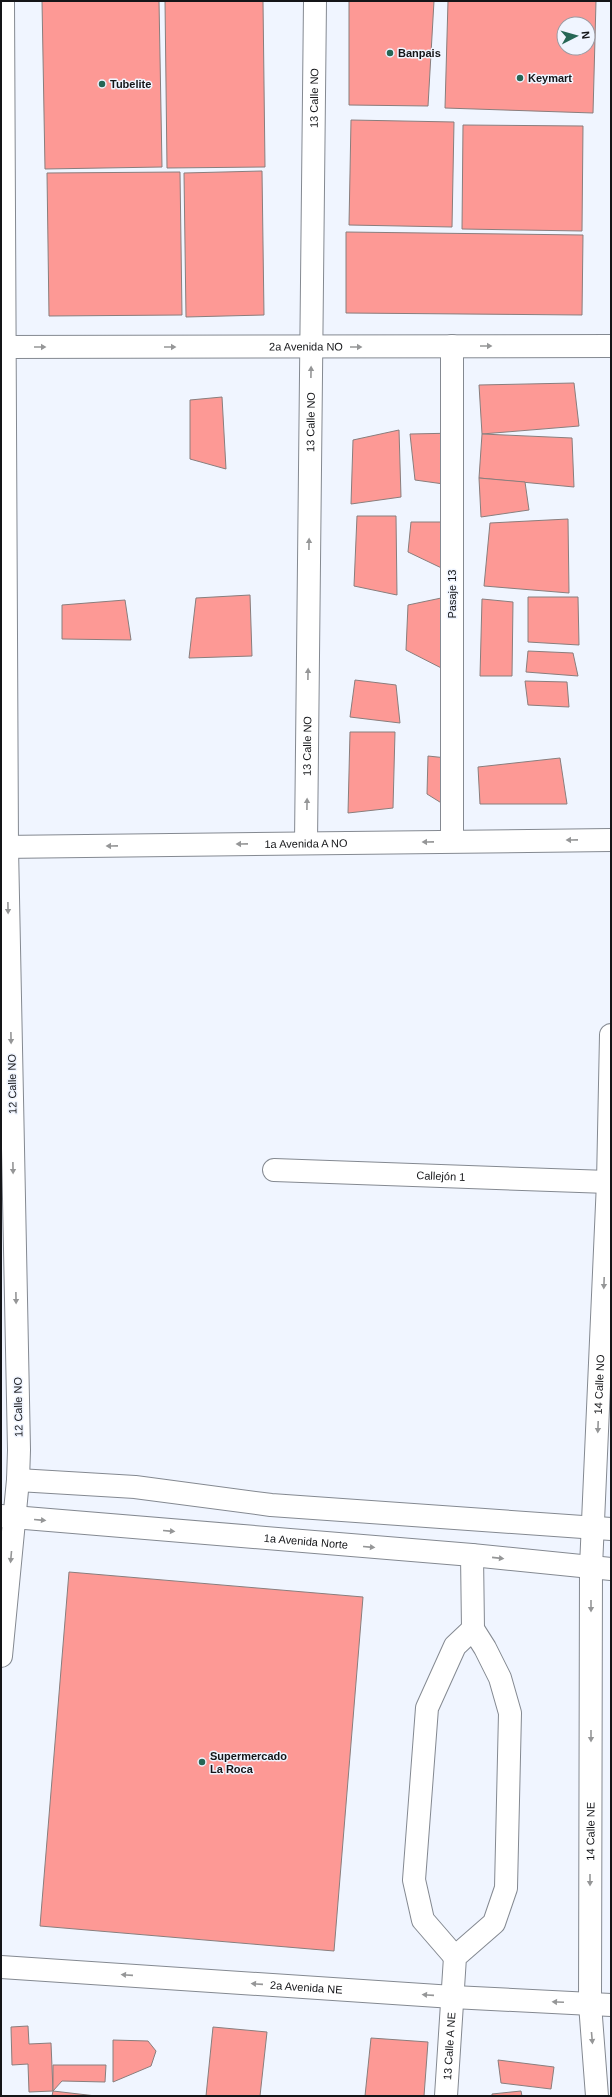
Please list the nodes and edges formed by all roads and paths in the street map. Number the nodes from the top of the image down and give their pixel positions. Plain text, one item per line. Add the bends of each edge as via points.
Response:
1 (3, 1) edge
2 (314, 1) edge
3 (452, 346) junction
4 (611, 346) edge
5 (3, 347) edge
6 (312, 347) junction
7 (611, 840) edge
8 (452, 841) junction
9 (306, 843) junction
10 (4, 847) edge
11 (611, 1035) edge
12 (611, 1094) edge
13 (274, 1170) dead end
14 (608, 1182) junction
15 (10, 1449) edge
16 (18, 1480) junction
17 (8, 1517) edge
18 (602, 1529) edge
19 (472, 1556) junction
20 (601, 1568) edge
21 (473, 1629) junction
22 (1, 1656) edge
23 (455, 1957) junction
24 (1, 1967) edge
25 (453, 1997) junction
26 (590, 2004) junction
27 (611, 2005) edge
28 (446, 2096) edge
29 (597, 2096) edge

1 - 5 street, 12 Calle NO
2 - 6 street, 13 Calle NO
3 -> 4 street, 2a Avenida NO
6 -> 3 street, 2a Avenida NO
3 - 8 street, Pasaje 13
5 -> 6 street, 2a Avenida NO
5 - 10 street, 12 Calle NO
9 -> 6 street, 13 Calle NO
7 -> 8 street, 1a Avenida A NO
8 -> 9 street, 1a Avenida A NO
9 -> 10 street, 1a Avenida A NO
10 -> 15 street, 12 Calle NO
11 - 12 street, 14 Calle NO
12 - 14 street, 14 Calle NO
13 - 14 street, Callejón 1
14 -> 18 street, 14 Calle NO
15 - 16 street, 12 Calle NO
16 - 17 street, 12 Calle NO
16 - 18 street via 135,1487 271,1505
17 -> 19 street, 1a Avenida Norte
17 -> 22 street, 12 Calle NO
18 - 20 street, 14 Calle NO
19 -> 20 street, 1a Avenida Norte
19 - 21 street
20 -> 26 street, 14 Calle NE
21 - 23 street via 455,1646 427,1708 414,1880 423,1920
21 - 23 street via 500,1678 510,1713 506,1888 494,1923
23 - 25 street, 13 Calle A NE
25 -> 24 street, 2a Avenida NE
26 -> 25 street, 2a Avenida NE
25 - 28 street, 13 Calle A NE
26 - 27 street, 2a Avenida NE
26 -> 29 street, 14 Calle NE

